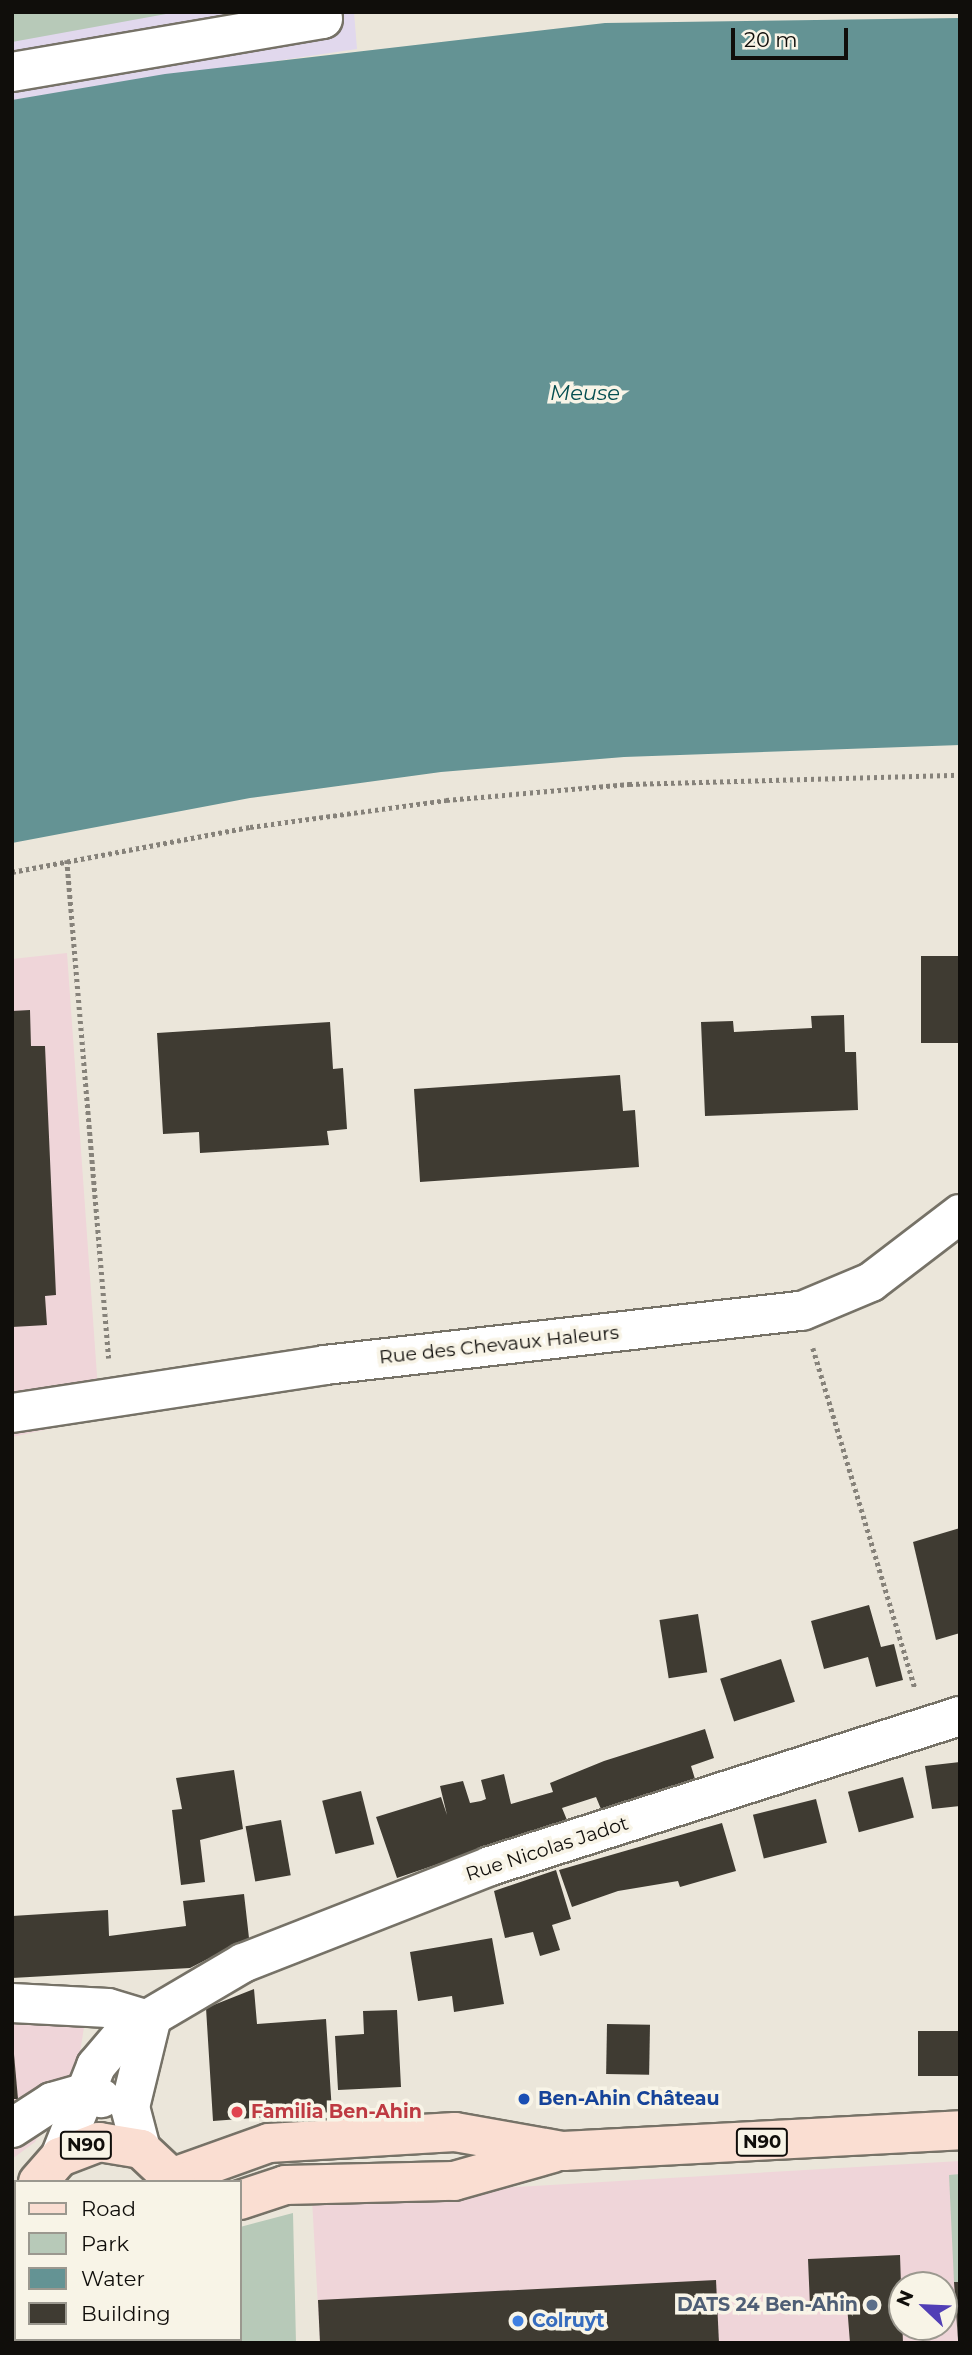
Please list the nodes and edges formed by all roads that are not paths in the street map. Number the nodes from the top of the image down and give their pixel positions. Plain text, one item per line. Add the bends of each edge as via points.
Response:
1 (322, 12) edge
2 (12, 72) edge
3 (960, 1214) edge
4 (12, 1413) edge
5 (943, 1721) edge
6 (12, 2003) edge
7 (151, 2021) junction
8 (83, 2093) junction
9 (130, 2107) junction
10 (12, 2128) edge
11 (960, 2130) edge
12 (141, 2149) junction
13 (564, 2151) junction
14 (32, 2178) edge
15 (175, 2179) edge
16 (242, 2199) edge

1 - 2 street via 323,19
3 - 4 street, Rue des Chevaux Haleurs via 871,1282 802,1311 325,1365
5 - 7 street, Rue Nicolas Jadot via 490,1866 346,1919 243,1964
6 - 7 street via 108,2008
7 - 8 street, Rue Nicolas Jadot via 124,2033
7 - 9 street
8 - 9 street
8 - 10 street via 52,2102
8 - 14 street, Rue Nicolas Jadot
9 - 12 street
11 - 13 main road, N90
12 - 14 main road, N90 via 99,2142
12 - 15 main road, N90
13 - 15 main road, N90 via 454,2132 269,2144
13 - 16 main road, N90 via 454,2181 285,2185

